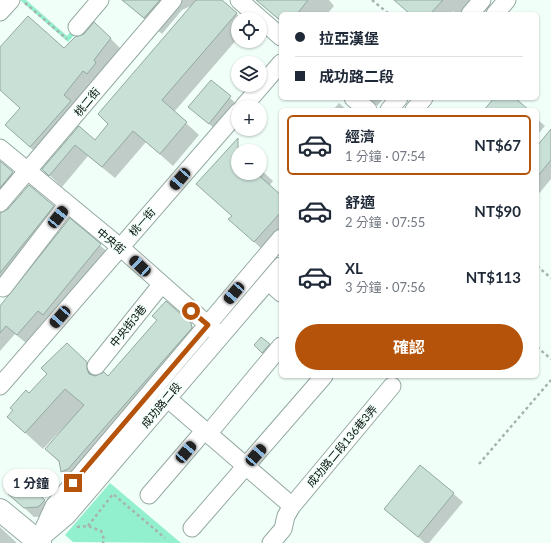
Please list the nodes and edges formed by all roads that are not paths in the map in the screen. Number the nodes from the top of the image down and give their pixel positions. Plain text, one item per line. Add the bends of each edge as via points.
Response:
1 (11, 0) edge
2 (100, 0) edge
3 (173, 0) edge
4 (239, 0) edge
5 (482, 0) edge
6 (507, 0) edge
7 (0, 12) edge
8 (472, 12) edge
9 (497, 12) edge
10 (77, 27) road end
11 (279, 35) edge
12 (279, 65) edge
13 (249, 100) edge
14 (356, 100) edge
15 (397, 100) edge
16 (422, 100) edge
17 (366, 108) edge
18 (391, 108) edge
19 (416, 108) edge
20 (231, 120) edge
21 (0, 148) edge
22 (27, 171) junction
23 (0, 203) edge
24 (67, 206) junction
25 (279, 241) edge
26 (120, 248) junction
27 (279, 268) edge
28 (268, 281) junction
29 (161, 286) junction
30 (3, 288) dead end
31 (279, 291) edge
32 (214, 330) junction
33 (279, 348) edge
34 (96, 366) dead end
35 (322, 378) edge
36 (388, 383) edge
37 (0, 386) edge
38 (167, 398) junction
39 (206, 432) junction
40 (246, 466) junction
41 (149, 495) dead end
42 (292, 506) junction
43 (0, 510) edge
44 (192, 528) dead end
45 (38, 542) edge
46 (271, 543) edge

1 - 7 street
2 - 10 street
3 - 22 street, 桃二街
4 - 11 street
5 - 8 street
6 - 9 street
12 - 13 street
14 - 17 street
15 - 18 street
16 - 19 street
20 - 26 street, 桃一街
21 - 22 street, 中央街
22 - 23 street, 桃二街
22 - 24 street, 中央街
24 - 26 street, 中央街
24 - 30 street
25 - 32 street, 成功路二段
26 - 29 street, 中央街
26 - 37 street, 桃一街
27 - 28 street, 成功路二段
28 - 31 street
28 - 32 street, 成功路二段
29 - 32 street, 中央街
29 - 34 street, 中央街3巷
32 - 38 street, 成功路二段
32 - 45 street, 成功路二段 via 54,506
33 - 39 street
35 - 40 street
36 - 42 street, 成功路二段136巷3弄
38 - 39 street
38 - 45 street, 成功路二段 via 67,516
39 - 40 street
39 - 41 street
40 - 42 street
40 - 44 street
42 - 46 street, 成功路二段136巷3弄 via 283,529
43 - 45 main road

